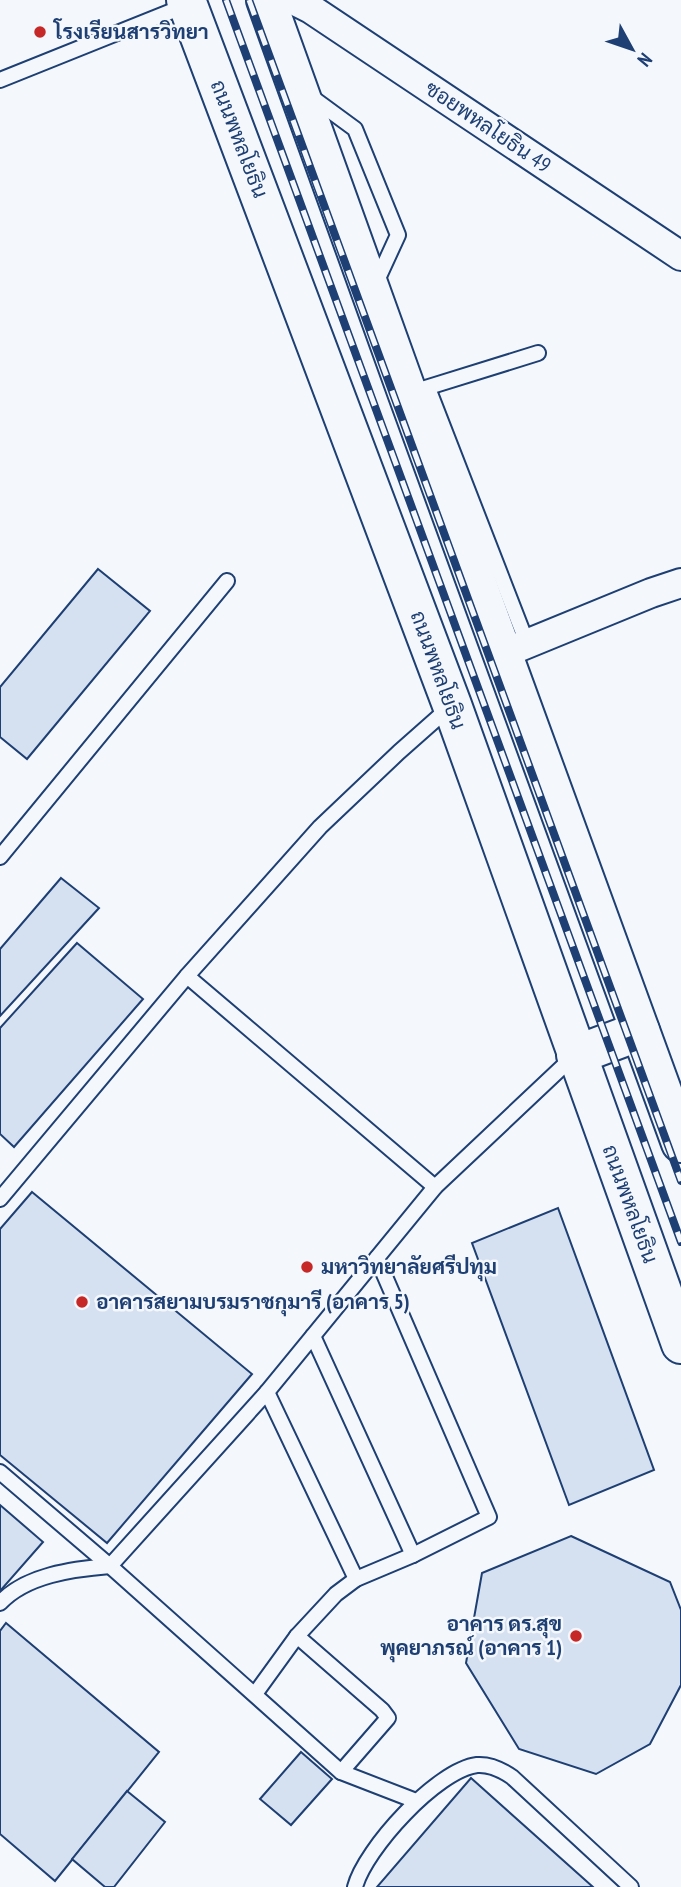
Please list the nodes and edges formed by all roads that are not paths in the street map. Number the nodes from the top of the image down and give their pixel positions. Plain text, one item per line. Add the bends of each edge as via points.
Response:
1 (266, 0) edge
2 (293, 0) edge
3 (192, 1) edge
4 (0, 80) edge
5 (681, 256) edge
6 (538, 353) dead end
7 (417, 390) junction
8 (227, 581) dead end
9 (681, 583) edge
10 (514, 648) junction
11 (452, 705) junction
12 (0, 857) edge
13 (187, 976) junction
14 (640, 1031) junction
15 (576, 1055) junction
16 (677, 1125) edge
17 (435, 1187) junction
18 (0, 1199) edge
19 (377, 1258) junction
20 (313, 1336) junction
21 (681, 1343) edge
22 (267, 1392) junction
23 (0, 1472) edge
24 (413, 1555) junction
25 (110, 1566) junction
26 (356, 1579) junction
27 (0, 1603) edge
28 (297, 1636) junction
29 (255, 1694) junction
30 (341, 1772) junction
31 (416, 1801) junction
32 (355, 1887) edge
33 (631, 1887) edge

1 - 7 main road via 371,293
2 - 5 street, ซอยพหลโยธิน 49
3 - 4 lane
3 - 11 main road, ถนนพหลโยธิน
6 - 7 lane
7 - 10 main road
8 - 12 lane
9 - 10 street
10 - 14 main road
11 - 13 lane via 320,827
11 - 15 main road, ถนนพหลโยธิน
13 - 17 lane
13 - 18 lane
14 - 15 main road
14 - 16 main road
15 - 17 lane
15 - 21 main road, ถนนพหลโยธิน
17 - 19 lane
19 - 20 lane
19 - 24 lane via 489,1517
20 - 22 lane
20 - 24 lane
22 - 25 lane
22 - 26 lane
23 - 25 lane
24 - 26 lane
25 - 27 lane via 39,1580
25 - 29 lane
26 - 28 lane via 329,1600
28 - 29 lane
28 - 30 lane via 388,1718
29 - 30 lane
30 - 31 lane
31 - 32 lane via 366,1862
31 - 33 lane via 465,1768 492,1766 512,1777

